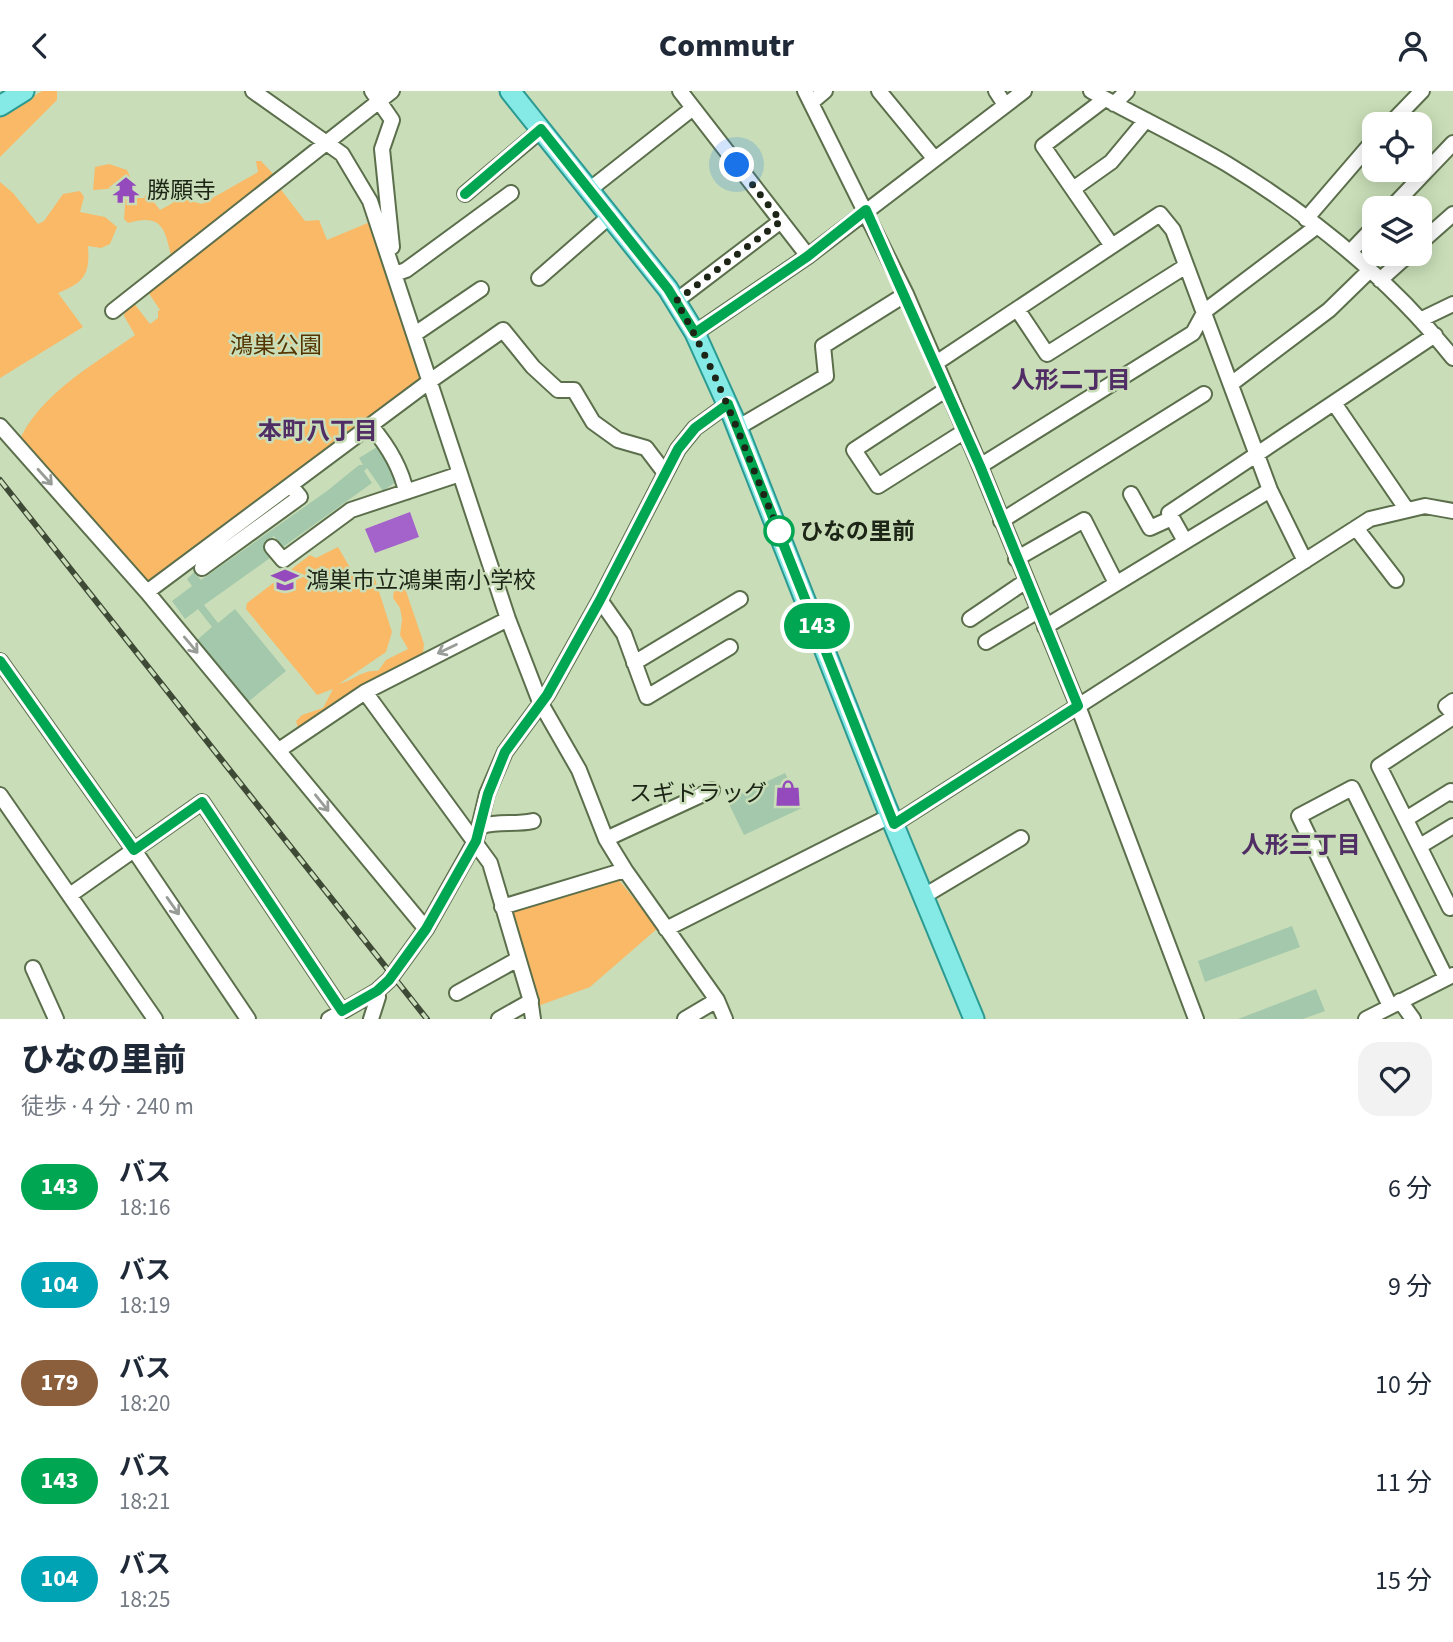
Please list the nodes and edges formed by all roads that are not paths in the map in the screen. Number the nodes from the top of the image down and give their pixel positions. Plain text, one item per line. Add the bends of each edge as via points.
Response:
1 (24, 91) edge
2 (253, 91) edge
3 (510, 91) edge
4 (680, 91) edge
5 (825, 91) edge
6 (879, 91) edge
7 (996, 91) edge
8 (1024, 91) edge
9 (1091, 91) edge
10 (1127, 91) edge
11 (1422, 91) edge
12 (381, 94) edge
13 (808, 97) edge
14 (1110, 101) junction
15 (1005, 105) junction
16 (0, 106) edge
17 (693, 108) junction
18 (1402, 112) edge
19 (1146, 120) junction
20 (541, 129) junction
21 (328, 143) junction
22 (1453, 143) edge
23 (1362, 156) edge
24 (934, 157) junction
25 (1073, 189) junction
26 (589, 190) junction
27 (510, 193) dead end
28 (465, 194) dead end
29 (1402, 196) edge
30 (866, 210) junction
31 (1453, 213) edge
32 (610, 216) junction
33 (781, 221) junction
34 (1311, 223) junction
35 (1432, 232) edge
36 (1362, 240) edge
37 (1112, 246) junction
38 (1351, 251) junction
39 (808, 256) junction
40 (1186, 265) junction
41 (1390, 266) edge
42 (393, 268) junction
43 (1375, 275) junction
44 (539, 278) dead end
45 (481, 289) dead end
46 (906, 294) junction
47 (676, 301) junction
48 (1453, 304) edge
49 (1017, 309) junction
50 (113, 311) dead end
51 (1205, 311) junction
52 (1422, 319) junction
53 (695, 333) junction
54 (415, 334) junction
55 (1435, 335) junction
56 (1453, 358) edge
57 (936, 363) junction
58 (430, 381) junction
59 (1231, 384) junction
60 (947, 389) junction
61 (1204, 394) dead end
62 (1334, 403) junction
63 (728, 404) junction
64 (0, 426) edge
65 (371, 426) junction
66 (737, 428) junction
67 (965, 431) junction
68 (1257, 456) junction
69 (980, 466) junction
70 (665, 473) junction
71 (460, 474) junction
72 (291, 486) junction
73 (1270, 490) junction
74 (406, 492) junction
75 (1131, 494) dead end
76 (1407, 510) junction
77 (1453, 511) edge
78 (1172, 517) junction
79 (1001, 521) junction
80 (1356, 528) junction
81 (1185, 541) junction
82 (272, 547) dead end
83 (1016, 559) junction
84 (1306, 561) junction
85 (202, 568) dead end
86 (1396, 580) dead end
87 (1026, 581) junction
88 (1116, 583) junction
89 (147, 592) junction
90 (740, 599) dead end
91 (600, 600) junction
92 (1038, 611) junction
93 (508, 619) junction
94 (970, 619) dead end
95 (1045, 627) junction
96 (986, 642) dead end
97 (730, 647) dead end
98 (0, 661) edge
99 (635, 663) junction
100 (14, 681) junction
101 (0, 690) edge
102 (365, 692) junction
103 (1453, 701) edge
104 (540, 702) junction
105 (1078, 706) junction
106 (1453, 715) edge
107 (279, 750) junction
108 (712, 790) dead end
109 (1453, 794) edge
110 (0, 795) edge
111 (1406, 818) junction
112 (892, 820) junction
113 (533, 821) dead end
114 (482, 826) junction
115 (1453, 826) edge
116 (1021, 838) dead end
117 (606, 839) junction
118 (476, 841) junction
119 (1420, 846) junction
120 (134, 850) junction
121 (625, 870) junction
122 (70, 895) junction
123 (923, 897) junction
124 (502, 907) junction
125 (1452, 909) edge
126 (426, 929) junction
127 (666, 929) junction
128 (518, 959) junction
129 (33, 968) dead end
130 (1450, 976) edge
131 (377, 991) junction
132 (457, 993) dead end
133 (717, 1000) junction
134 (531, 1001) junction
135 (1395, 1004) junction
136 (342, 1011) junction
137 (56, 1019) edge
138 (155, 1019) edge
139 (248, 1019) edge
140 (328, 1019) edge
141 (371, 1019) edge
142 (499, 1019) edge
143 (533, 1019) edge
144 (685, 1019) edge
145 (725, 1019) edge
146 (974, 1019) edge
147 (1196, 1019) edge
148 (1366, 1019) edge
149 (1413, 1019) edge

1 - 16 main road
2 - 21 street
3 - 20 main road
4 - 17 street
5 - 13 street
6 - 24 street
7 - 15 street
8 - 15 street
9 - 14 street
10 - 14 street
11 - 18 street
12 - 21 street
12 - 42 street via 392,120 382,149
13 - 30 street
14 - 19 street
14 - 25 street via 1042,146
15 - 24 street
17 - 26 street
17 - 33 street
19 - 25 street via 1111,162
19 - 34 street via 1228,165
20 - 26 main road
20 - 28 street
21 - 42 street via 342,154 370,201
21 - 50 street
22 - 29 street
23 - 34 street
24 - 30 street
25 - 37 street
26 - 32 main road
27 - 42 street via 406,269
30 - 39 street
30 - 46 street
31 - 35 street
32 - 44 street
32 - 47 main road
33 - 39 street
33 - 47 street
34 - 38 street
34 - 51 street
36 - 38 street
37 - 40 street via 1160,214 1173,230
37 - 49 street
38 - 43 street
39 - 53 street
40 - 49 street via 1047,354
40 - 51 street
41 - 43 street
42 - 54 street
43 - 52 street
43 - 59 street
45 - 54 street
46 - 57 street
46 - 66 street via 823,346 826,376
47 - 53 main road
48 - 52 street
49 - 57 street
51 - 59 street
51 - 69 street via 1193,333
52 - 55 street
53 - 63 main road
54 - 58 street
55 - 56 street
55 - 62 street
57 - 60 street
58 - 65 street
58 - 70 street via 503,330 558,390 574,390 593,422 618,440 646,448
58 - 71 street
59 - 68 street
60 - 67 street
60 - 67 street via 854,450 878,486
61 - 79 street
62 - 68 street
62 - 76 street
63 - 66 main road
63 - 70 street via 695,428
64 -> 89 street
65 - 72 street
65 - 74 street via 385,443
66 - 112 main road
67 - 69 street
68 - 73 street
68 - 78 street via 1169,513
69 - 79 street
70 - 91 street
71 - 74 street
71 - 93 street
72 - 85 street via 300,497
72 - 89 street
73 - 81 street
73 - 84 street
74 - 82 street via 351,510 283,560
75 - 78 street via 1150,528
76 - 77 street via 1425,506
76 - 80 street via 1370,519
78 - 81 street
79 - 83 street
80 - 84 street
80 - 86 street
81 - 88 street
83 - 87 street
83 - 88 street via 1084,520
84 - 105 street
87 - 92 street
87 - 94 street
88 - 95 street
89 -> 107 street
90 - 99 street
91 - 99 street via 624,634
91 - 104 street
92 - 95 street
92 - 96 street
93 -> 102 street
93 - 104 street
95 - 105 street
97 - 99 street via 647,697
98 - 100 street
100 - 101 street
100 - 120 street
102 - 107 street
102 - 118 street
103 - 106 street via 1446,706
104 - 114 street via 505,752 488,794
104 - 117 street via 579,770
105 - 112 street
105 - 147 street via 1168,934
106 - 111 street via 1379,765
107 -> 126 street
108 - 117 street
109 - 111 street via 1451,791
110 - 122 street
111 - 119 street
112 - 123 main road
112 - 127 street via 850,834
113 - 114 street
114 - 118 street
115 - 119 street
116 - 123 street
117 - 121 street
118 - 124 street via 490,863
118 - 126 street
119 - 125 street
120 - 122 street
120 - 136 street via 202,802
120 -> 139 street
121 - 124 street
121 - 127 street
122 - 138 street
123 - 146 main road
124 - 128 street
126 - 131 street
127 - 133 street
128 - 132 street
128 - 134 street
129 - 137 street
130 - 135 street
130 - 135 street via 1352,788 1299,816
131 - 136 street
131 - 141 street
133 - 144 street
133 - 145 street
134 - 142 street
134 - 143 street
135 - 148 street
135 - 149 street
136 - 140 street

